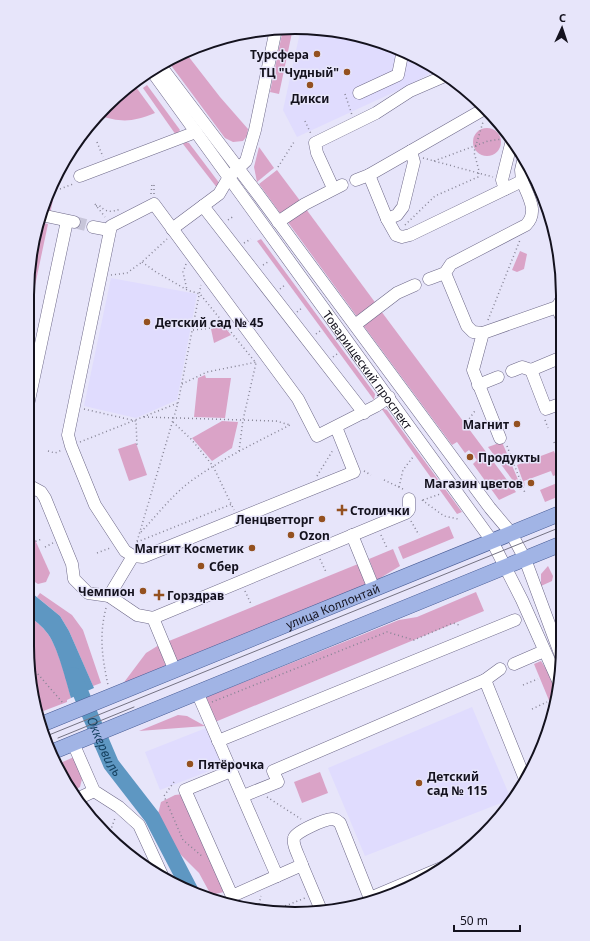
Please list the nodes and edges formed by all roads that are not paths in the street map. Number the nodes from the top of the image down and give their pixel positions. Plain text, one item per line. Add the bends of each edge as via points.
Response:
1 (275, 35) edge
2 (401, 57) edge
3 (163, 70) edge
4 (155, 75) edge
5 (440, 78) edge
6 (359, 93) dead end
7 (481, 111) edge
8 (196, 132) junction
9 (507, 143) edge
10 (412, 153) junction
11 (522, 167) edge
12 (239, 169) junction
13 (369, 175) junction
14 (80, 176) dead end
15 (229, 177) junction
16 (356, 180) dead end
17 (522, 181) junction
18 (503, 185) junction
19 (203, 206) junction
20 (46, 216) edge
21 (387, 219) junction
22 (278, 222) junction
23 (93, 226) tunnel mouth
24 (110, 228) junction
25 (173, 231) junction
26 (445, 272) junction
27 (429, 279) dead end
28 (415, 285) dead end
29 (556, 305) edge
30 (355, 326) junction
31 (483, 333) junction
32 (556, 360) edge
33 (531, 370) junction
34 (512, 371) dead end
35 (498, 377) dead end
36 (34, 379) edge
37 (478, 385) junction
38 (389, 397) junction
39 (556, 405) edge
40 (364, 413) junction
41 (338, 432) junction
42 (500, 438) road end
43 (34, 488) edge
44 (408, 505) road end
45 (556, 515) edge
46 (511, 533) junction
47 (352, 535) junction
48 (492, 541) junction
49 (556, 546) edge
50 (133, 556) junction
51 (524, 559) junction
52 (505, 567) junction
53 (374, 589) junction
54 (109, 596) junction
55 (153, 618) junction
56 (516, 620) dead end
57 (556, 643) edge
58 (544, 651) junction
59 (514, 664) dead end
60 (500, 669) dead end
61 (175, 670) junction
62 (554, 673) edge
63 (485, 680) junction
64 (197, 692) junction
65 (45, 722) edge
66 (78, 741) junction
67 (218, 741) junction
68 (56, 750) edge
69 (231, 771) junction
70 (523, 773) edge
71 (94, 791) junction
72 (243, 796) junction
73 (82, 797) edge
74 (302, 865) junction
75 (159, 869) edge
76 (277, 876) junction
77 (369, 896) edge
78 (318, 906) edge

1 - 12 street via 255,130 246,161
2 - 6 street via 398,75
3 - 12 street, Товарищеский проспект
4 - 8 street, Товарищеский проспект
5 - 22 street via 410,91 376,113 315,143 317,153 338,187
7 - 10 street
8 - 14 street
8 - 15 street, Товарищеский проспект
9 - 18 street
10 - 13 street
10 - 21 street via 414,162 403,207 397,215
11 - 17 street
12 - 15 street
12 - 22 street, Товарищеский проспект
13 - 16 street
13 - 21 street
15 - 19 street via 223,190
15 - 38 street, Товарищеский проспект
17 - 18 street
17 - 26 street via 533,207 526,225 451,264
18 - 21 street via 410,235 396,235
19 - 25 street
19 - 40 street
20 - 36 street via 71,222
22 - 30 street, Товарищеский проспект
23 - 24 street
24 - 25 street via 154,204
24 - 50 street via 68,435 95,505 119,544
25 - 41 street via 298,398 317,436
26 - 27 street
26 - 31 street via 466,326 473,332
28 - 30 street via 397,293
29 - 31 street
30 - 46 street, Товарищеский проспект
31 - 37 street via 473,370
32 - 33 street
33 - 34 street via 522,367
33 - 39 street via 546,409
35 - 37 street
37 - 42 street
38 - 40 street
38 - 48 street, Товарищеский проспект
40 - 41 street
41 - 50 street via 354,472 143,557
43 - 54 street via 45,498 72,564 74,579 88,593
44 - 47 street via 377,525
45 - 46 main road, улица Коллонтай
46 - 48 main road, улица Коллонтай
46 - 51 street, Товарищеский проспект
47 - 53 street
47 - 55 street
48 - 52 street, Товарищеский проспект
48 - 53 main road, улица Коллонтай
49 - 51 main road
50 - 54 street
51 - 52 main road
51 - 57 street, Товарищеский проспект
52 - 58 street, Товарищеский проспект
52 - 64 main road
53 - 61 main road, улица Коллонтай
54 - 55 street via 137,615
55 - 61 street
56 - 67 street
58 - 59 street
58 - 62 street, Товарищеский проспект
60 - 63 street
61 - 65 main road, улица Коллонтай via 68,709
63 - 70 street
63 - 72 street via 273,771 278,782
64 - 66 main road
64 - 67 street
66 - 68 main road
66 - 71 street
67 - 69 street
69 - 72 street
69 - 76 street via 185,790 232,896
71 - 73 street
71 - 75 street via 140,825
72 - 76 street
74 - 76 street
74 - 77 street via 293,842 297,832 330,819 336,820 340,824
74 - 78 street

